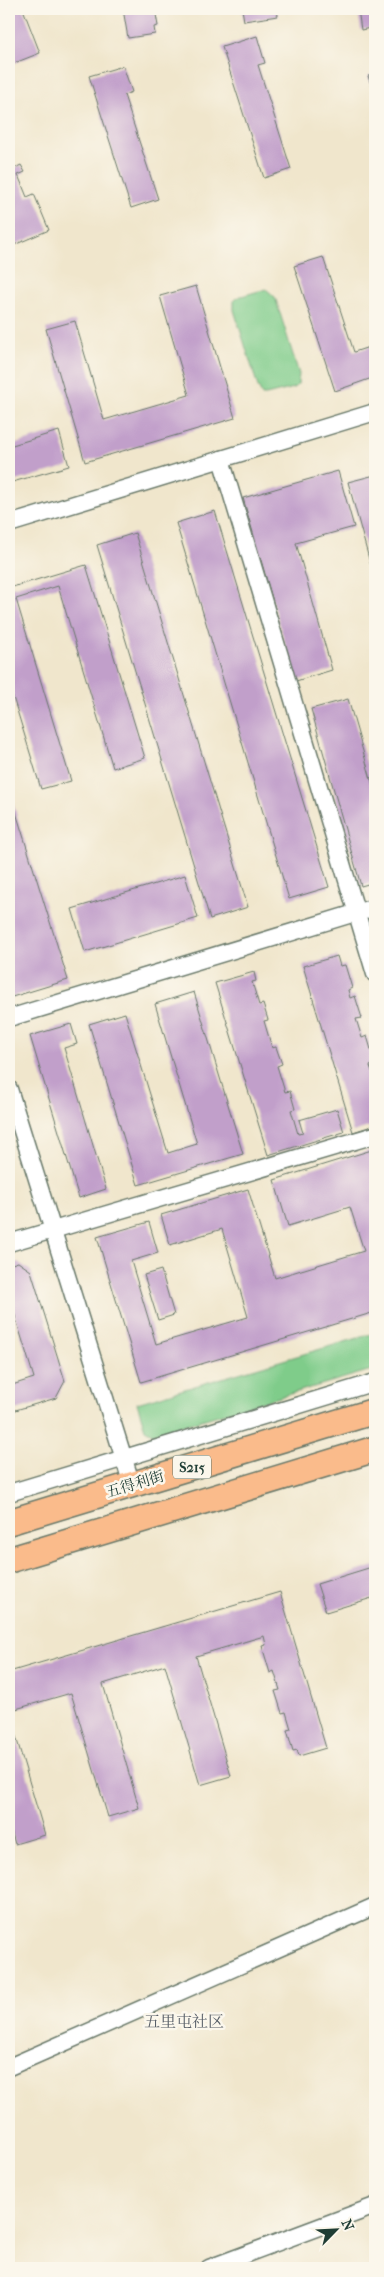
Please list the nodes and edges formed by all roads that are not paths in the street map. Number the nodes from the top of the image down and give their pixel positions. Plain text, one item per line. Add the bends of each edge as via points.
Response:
1 (375, 412) edge
2 (221, 459) junction
3 (9, 524) edge
4 (375, 907) edge
5 (357, 913) junction
6 (375, 974) edge
7 (9, 1018) edge
8 (9, 1089) edge
9 (375, 1135) edge
10 (53, 1230) junction
11 (9, 1243) edge
12 (375, 1382) edge
13 (375, 1411) edge
14 (375, 1449) edge
15 (124, 1458) junction
16 (132, 1485) junction
17 (9, 1493) edge
18 (9, 1522) edge
19 (9, 1560) edge
20 (375, 1906) edge
21 (9, 2067) edge
22 (375, 2206) edge
23 (209, 2268) edge

1 - 2 street
2 - 3 street
2 - 5 street
4 - 5 street
5 - 6 street
5 - 7 street
8 - 10 street
9 - 10 street
10 - 11 street
10 - 15 street
12 - 15 street
13 - 16 main road, 五得利街 / S215
14 - 19 main road, S215
15 - 16 street
15 - 17 street
16 - 18 main road, 五得利街 / S215
20 - 21 street
22 - 23 street

